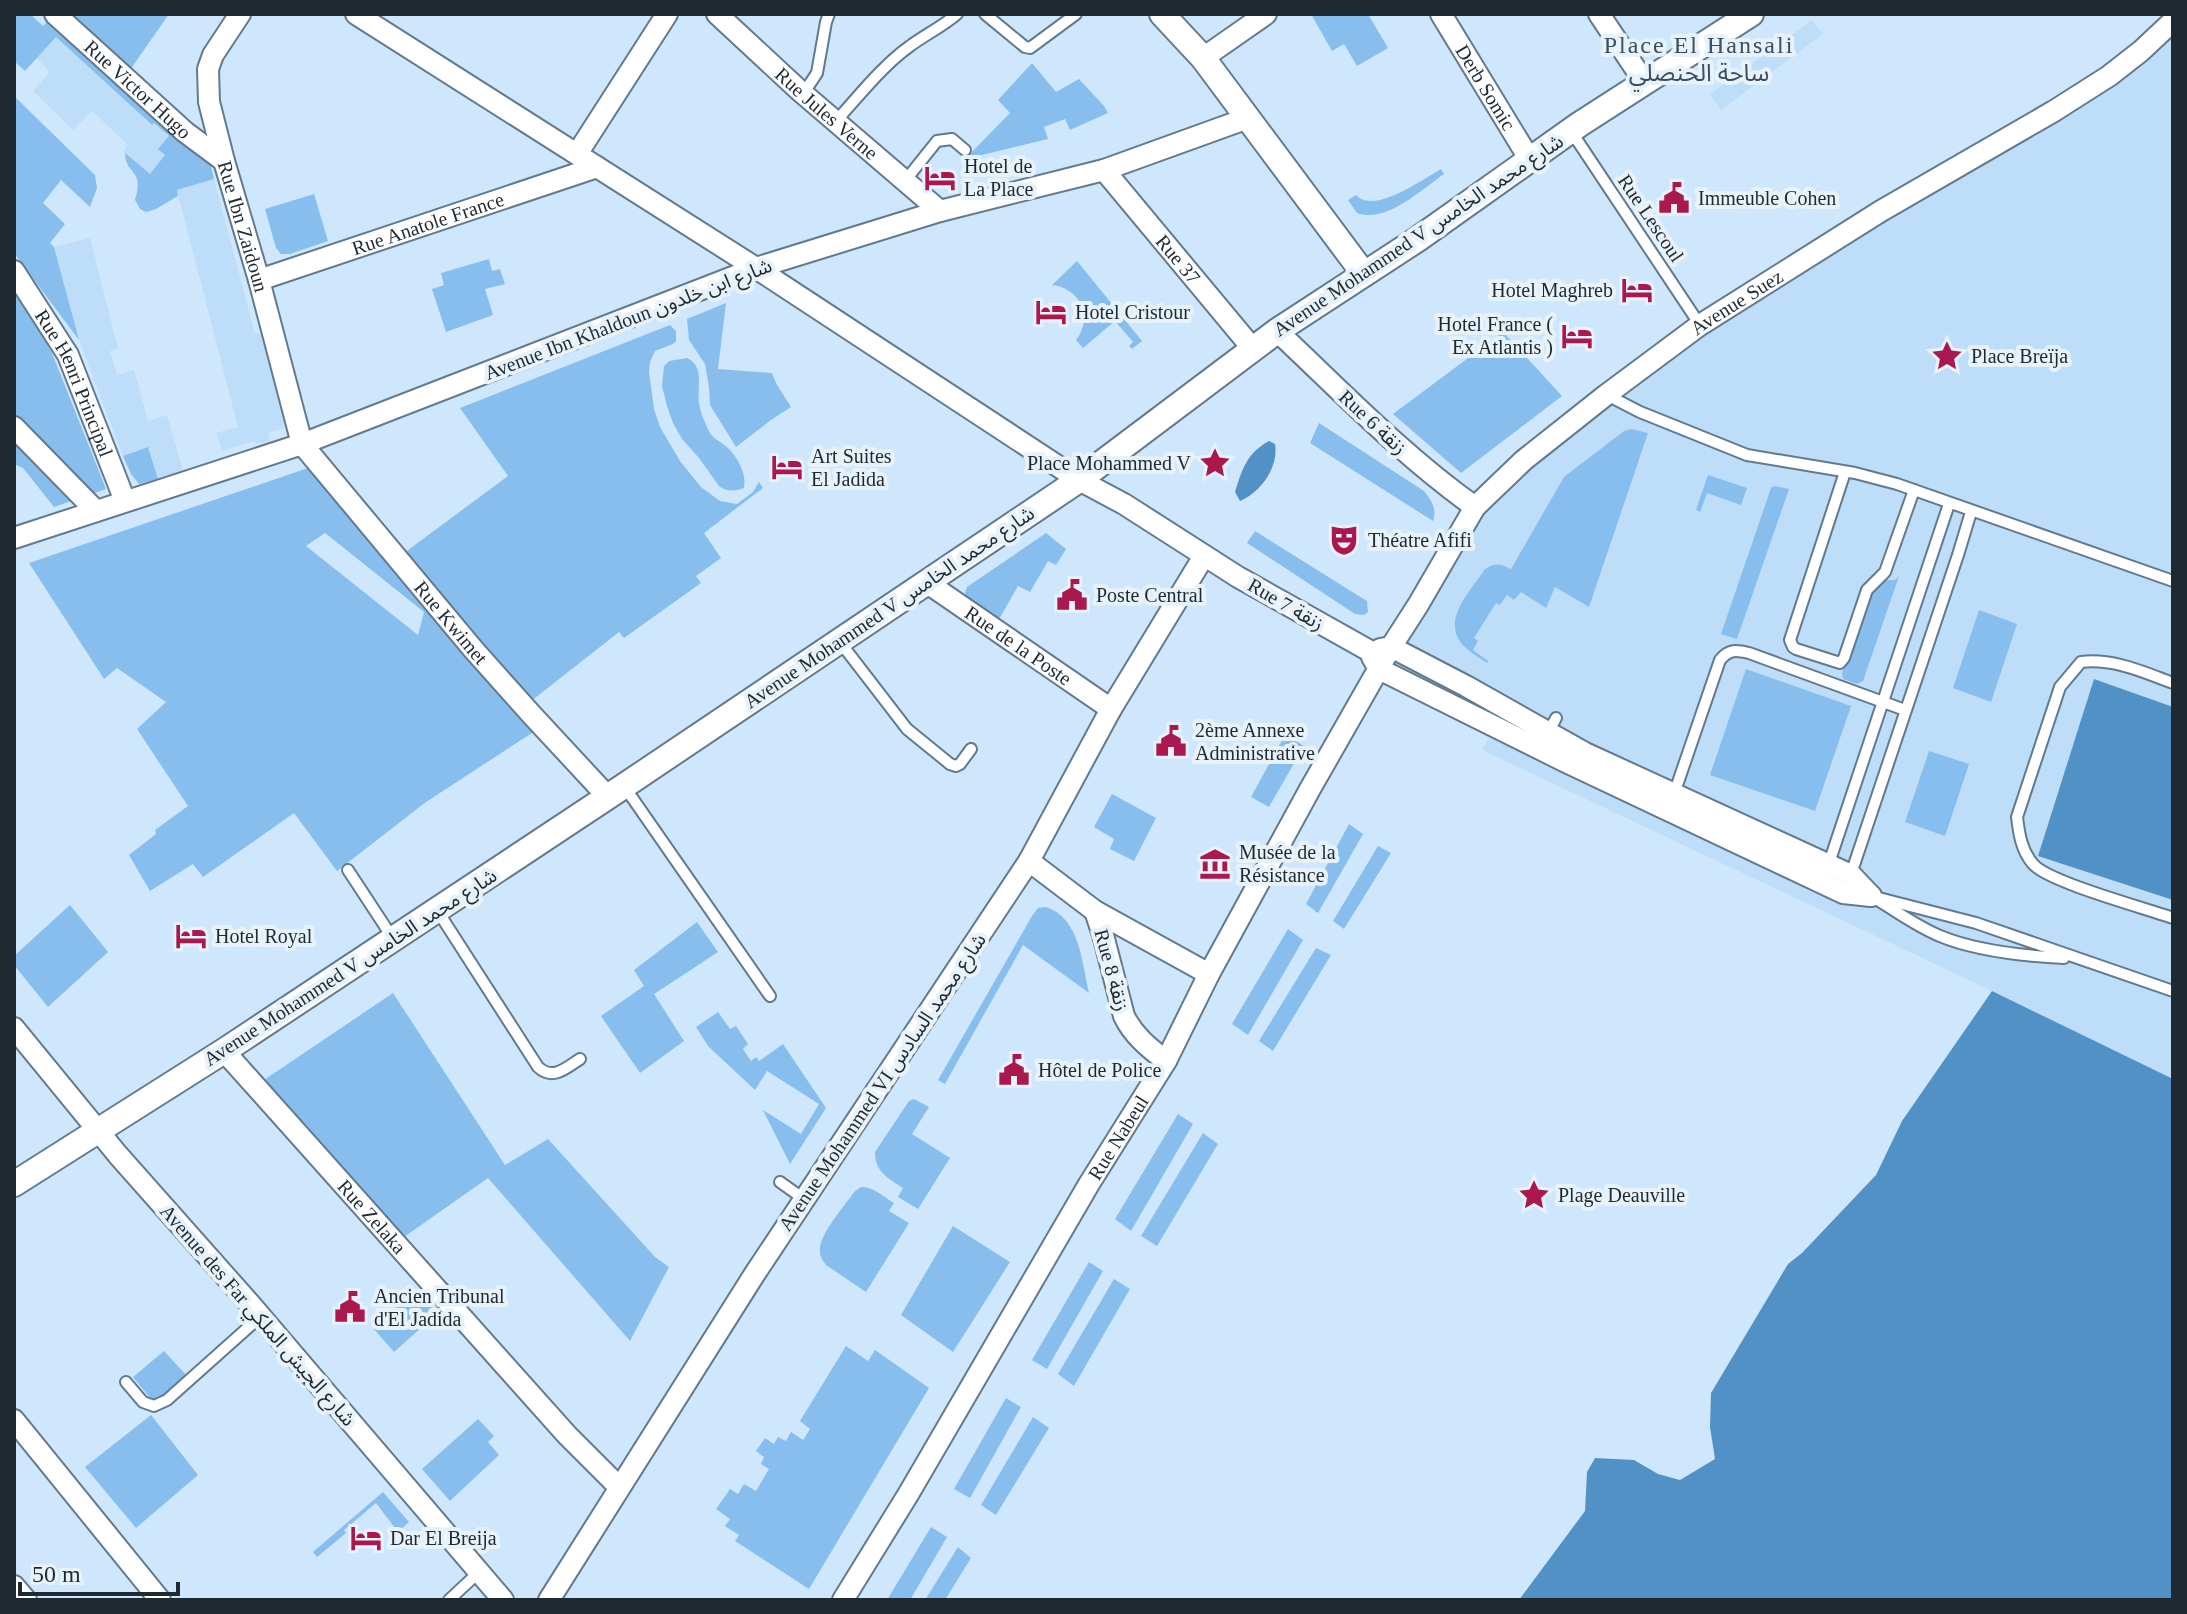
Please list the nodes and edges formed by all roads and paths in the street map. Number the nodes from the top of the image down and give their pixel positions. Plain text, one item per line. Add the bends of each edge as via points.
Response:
1 (55, 14) edge
2 (240, 14) edge
3 (356, 14) edge
4 (667, 14) edge
5 (717, 14) edge
6 (829, 14) edge
7 (957, 14) edge
8 (985, 14) edge
9 (1076, 14) edge
10 (1162, 14) edge
11 (1266, 14) edge
12 (1599, 14) edge
13 (1751, 14) edge
14 (1447, 16) edge
15 (2173, 21) edge
16 (1203, 58) junction
17 (1645, 83) junction
18 (803, 94) junction
19 (1248, 118) junction
20 (836, 121) junction
21 (1571, 131) junction
22 (965, 150) dead end
23 (577, 154) junction
24 (1530, 160) junction
25 (224, 161) junction
26 (597, 167) junction
27 (1104, 170) junction
28 (905, 181) junction
29 (940, 211) junction
30 (756, 268) junction
31 (14, 271) edge
32 (1364, 274) junction
33 (259, 280) junction
34 (1700, 325) junction
35 (1277, 331) junction
36 (1253, 349) junction
37 (1606, 395) junction
38 (14, 427) edge
39 (302, 444) junction
40 (1845, 472) junction
41 (1079, 480) junction
42 (1914, 490) junction
43 (125, 501) junction
44 (1949, 504) junction
45 (1475, 507) junction
46 (96, 511) junction
47 (1971, 512) junction
48 (14, 538) edge
49 (1204, 556) junction
50 (2173, 581) edge
51 (926, 582) junction
52 (839, 641) junction
53 (1391, 647) junction
54 (1368, 650) junction
55 (1379, 669) junction
56 (2173, 683) edge
57 (1883, 701) junction
58 (1111, 709) junction
59 (1905, 710) junction
60 (1526, 730) junction
61 (971, 749) dead end
62 (1611, 774) junction
63 (616, 792) junction
64 (1674, 794) junction
65 (1029, 861) junction
66 (348, 870) dead end
67 (1825, 874) junction
68 (1847, 884) junction
69 (1871, 896) junction
70 (437, 910) junction
71 (1095, 911) junction
72 (2173, 918) edge
73 (393, 939) junction
74 (2078, 958) junction
75 (1209, 974) junction
76 (2173, 991) edge
77 (770, 996) dead end
78 (14, 1028) edge
79 (224, 1051) junction
80 (580, 1059) dead end
81 (1166, 1061) junction
82 (99, 1130) junction
83 (780, 1182) dead end
84 (14, 1184) edge
85 (804, 1199) junction
86 (260, 1317) junction
87 (126, 1382) dead end
88 (14, 1420) edge
89 (21, 1444) edge
90 (619, 1487) junction
91 (479, 1572) junction
92 (14, 1586) edge
93 (26, 1600) edge
94 (160, 1600) edge
95 (449, 1600) edge
96 (503, 1600) edge
97 (549, 1600) edge
98 (843, 1600) edge

1 - 25 street, Rue Victor Hugo
2 - 25 street, Rue Ibn Zaidoun via 208,69 209,102
3 - 23 street, Rue 7 زنقة
4 - 23 street
5 - 18 street, Rue Jules Verne
6 - 18 lane via 817,73
7 - 20 lane via 909,46
8 - 9 lane via 1030,48
10 - 16 street
11 - 16 street
12 - 17 street
13 - 17 street, Avenue Mohammed V شارع محمد الخامس
14 - 24 street, Derb Somic
15 - 34 street, Avenue Suez via 2109,76
16 - 19 street
17 - 21 street, Avenue Mohammed V شارع محمد الخامس
18 - 20 street, Rue Jules Verne
19 - 27 street, Avenue Ibn Khaldoun شارع ابن خلدون
19 - 32 street
20 - 28 street, Rue Jules Verne
21 - 24 street, Avenue Mohammed V شارع محمد الخامس
21 - 34 lane, Rue Lescoul
22 - 28 lane via 952,139 937,141
23 - 26 street, Rue 7 زنقة
24 - 32 street, Avenue Mohammed V شارع محمد الخامس
25 - 33 street, Rue Ibn Zaidoun
26 - 30 street, Rue 7 زنقة
26 - 33 street, Rue Anatole France
27 - 29 street, Avenue Ibn Khaldoun شارع ابن خلدون
27 - 36 street, Rue 37
28 - 29 street, Rue Jules Verne
29 - 30 street, Avenue Ibn Khaldoun شارع ابن خلدون
30 - 39 street, Avenue Ibn Khaldoun شارع ابن خلدون
30 - 41 street, Rue 7 زنقة
31 - 43 street, Rue Henri Principal via 68,355
32 - 35 street, Avenue Mohammed V شارع محمد الخامس
33 - 39 street, Rue Ibn Zaidoun
34 - 37 street, Avenue Suez
35 - 36 street, Avenue Mohammed V شارع محمد الخامس
35 - 45 street, Rue 6 زنقة via 1407,453
36 - 41 street, Avenue Mohammed V شارع محمد الخامس
37 - 40 lane via 1747,455
37 - 45 street, Avenue Suez
38 - 46 street
39 - 43 street, Avenue Ibn Khaldoun شارع ابن خلدون
39 - 63 street, Rue Kwimet via 531,714
40 - 42 lane
40 - 42 lane via 1790,640 1796,649 1840,663 1867,590 1885,572
41 - 49 street, Rue 7 زنقة
41 - 51 street, Avenue Mohammed V شارع محمد الخامس
42 - 44 lane
43 - 46 street, Avenue Ibn Khaldoun شارع ابن خلدون
44 - 47 lane
44 - 57 lane
45 - 53 street, Avenue Suez
46 - 48 street, Avenue Ibn Khaldoun شارع ابن خلدون
47 - 50 lane
47 - 59 lane
49 - 54 street, Rue 7 زنقة
49 - 58 street, Avenue Mohammed VI شارع محمد السادس
51 - 52 street, Avenue Mohammed V شارع محمد الخامس
51 - 58 street, Rue de la Poste
52 - 61 lane via 907,729 956,766
52 - 63 street, Avenue Mohammed V شارع محمد الخامس
53 - 54 street
53 - 55 street, Avenue Suez
53 - 60 street
54 - 55 street
55 - 60 street
55 - 75 street, Rue Nabeul
56 - 72 lane via 2115,663 2081,662 2060,687 2017,817 2019,837 2034,866 2055,879
57 - 59 lane
57 - 64 lane via 1749,653 1726,653
57 - 67 lane
58 - 65 street, Avenue Mohammed VI شارع محمد السادس
59 - 68 lane
60 - 62 street
60 - 62 street via 1552,726
62 - 64 street
62 - 67 street
63 - 70 street, Avenue Mohammed V شارع محمد الخامس
63 - 77 lane
64 - 67 street
65 - 71 street, Rue 8 زنقة
65 - 85 street, Avenue Mohammed VI شارع محمد السادس
66 - 73 lane
67 - 68 street
68 - 69 street
69 - 74 lane via 1976,923
69 - 74 lane via 1952,940 2006,952
70 - 73 street, Avenue Mohammed V شارع محمد الخامس
70 - 80 lane via 538,1067 552,1075
71 - 75 street, Rue 8 زنقة
71 - 81 street, Rue 8 زنقة via 1129,1027
73 - 79 street, Avenue Mohammed V شارع محمد الخامس
74 - 76 lane
75 - 81 street, Rue Nabeul
78 - 82 street, Avenue des Far شارع الجيش الملكي
79 - 82 street, Avenue Mohammed V شارع محمد الخامس
79 - 90 street, Rue Zelaka
81 - 98 street, Rue Nabeul
82 - 84 street, Avenue Mohammed V شارع محمد الخامس
82 - 86 street, Avenue des Far شارع الجيش الملكي
83 - 85 lane
85 - 90 street, Avenue Mohammed VI شارع محمد السادس
86 - 87 lane via 167,1400 154,1406 143,1402
86 - 91 street, Avenue des Far شارع الجيش الملكي
88 - 89 street
89 - 94 street
90 - 97 street, Avenue Mohammed VI شارع محمد السادس
91 - 95 lane
91 - 96 street, Avenue des Far شارع الجيش الملكي
92 - 93 street

